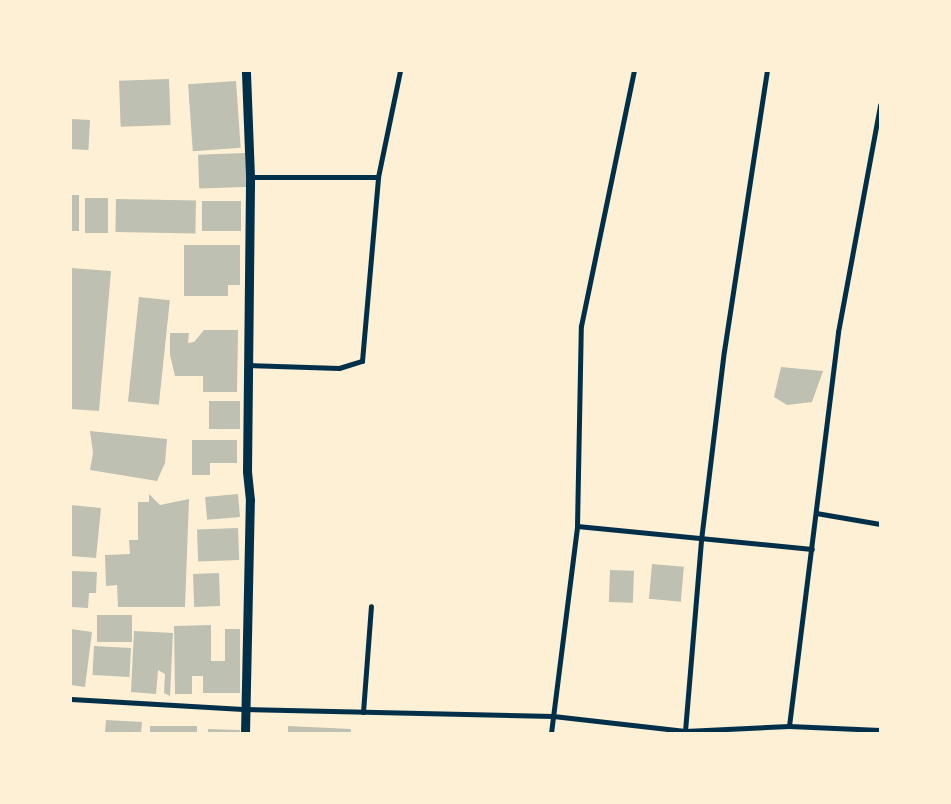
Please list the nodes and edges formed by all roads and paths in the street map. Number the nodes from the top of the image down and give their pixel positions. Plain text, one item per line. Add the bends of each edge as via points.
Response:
1 (246, 71) edge
2 (400, 71) edge
3 (634, 71) edge
4 (767, 71) edge
5 (880, 105) edge
6 (250, 177) junction
7 (378, 177) junction
8 (248, 365) junction
9 (816, 514) junction
10 (880, 524) edge
11 (577, 526) junction
12 (700, 540) junction
13 (812, 549) junction
14 (371, 606) dead end
15 (71, 698) edge
16 (243, 709) junction
17 (363, 712) junction
18 (553, 716) junction
19 (789, 726) junction
20 (880, 730) edge
21 (685, 731) junction
22 (707, 731) edge
23 (245, 733) edge
24 (551, 733) edge

1 - 6 street
2 - 7 street
3 - 11 street via 581,326
4 - 12 street via 724,351
5 - 9 street via 838,332
6 - 7 street
6 - 8 street
7 - 8 street via 362,361 339,368
8 - 16 street via 250,500
9 - 10 street
9 - 13 street
11 - 12 street
11 - 18 street
12 - 13 street
12 - 21 street
13 - 19 street
14 - 17 street
15 - 16 street
16 - 17 street
16 - 23 street
17 - 18 street
18 - 21 street
18 - 24 street
19 - 20 street
19 - 22 street
21 - 22 street

